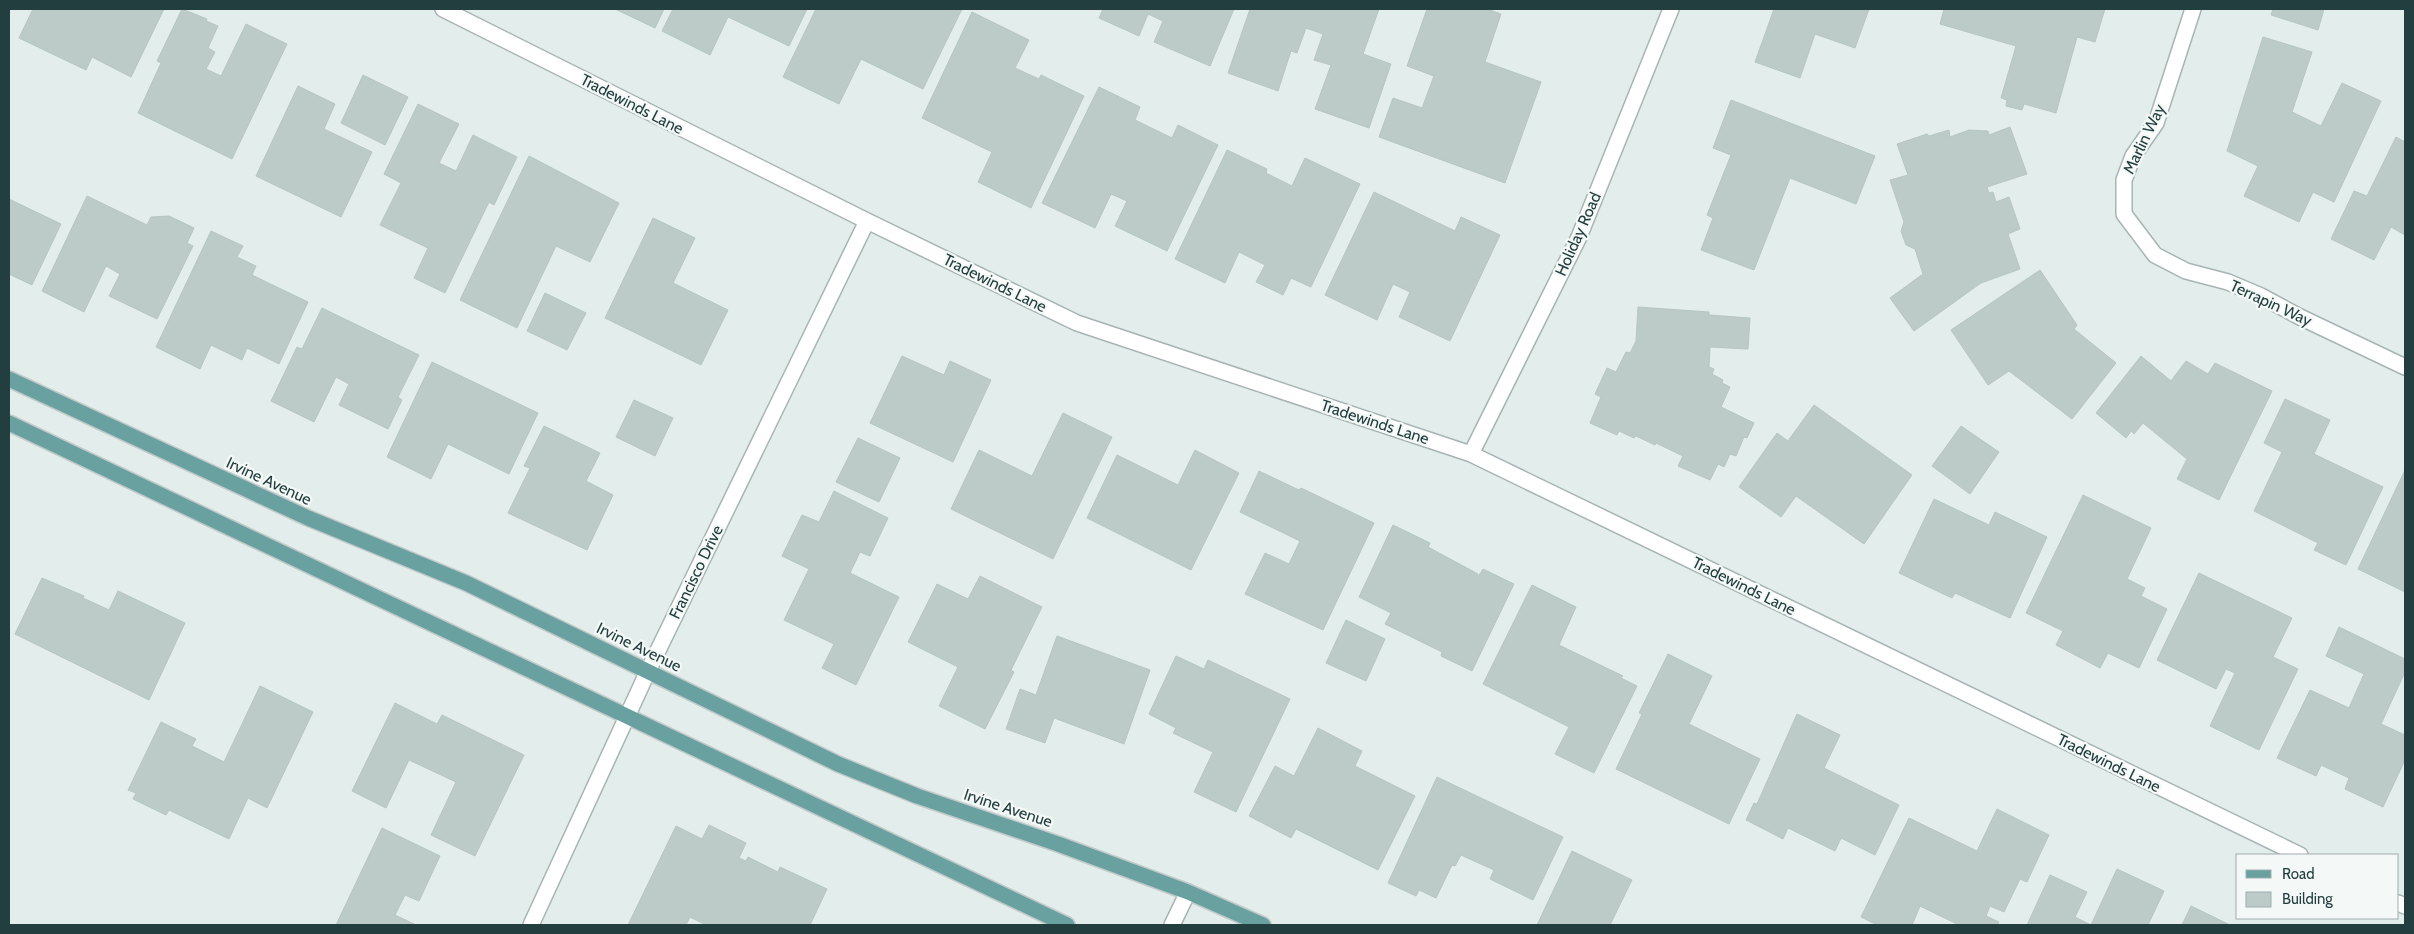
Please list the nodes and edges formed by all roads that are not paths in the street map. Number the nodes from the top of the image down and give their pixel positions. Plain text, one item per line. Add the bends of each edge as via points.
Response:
1 (443, 9) edge
2 (1671, 9) edge
3 (2193, 9) edge
4 (2124, 214) joint
5 (867, 221) junction
6 (2405, 367) edge
7 (9, 379) edge
8 (9, 423) edge
9 (1471, 454) junction
10 (648, 671) junction
11 (628, 717) junction
12 (2298, 854) edge
13 (1188, 892) junction
14 (531, 925) edge
15 (1067, 925) edge
16 (1172, 925) edge
17 (1263, 925) edge

1 - 5 street, Tradewinds Lane
2 - 9 street, Holiday Road via 1579,237
3 - 4 street, Marlin Way via 2156,123 2133,156 2124,180
4 - 6 street, Terrapin Way via 2154,255 2186,271 2228,282 2262,296
5 - 9 street, Tradewinds Lane via 1077,323
5 - 10 street, Francisco Drive
7 - 10 main road, Irvine Avenue via 308,518 466,583
8 - 11 main road
9 - 12 street, Tradewinds Lane
10 - 11 street, Francisco Drive
10 - 13 main road, Irvine Avenue via 838,764 899,789
11 - 14 street, Francisco Drive
11 - 15 main road
13 - 16 street
13 - 17 main road, Irvine Avenue

